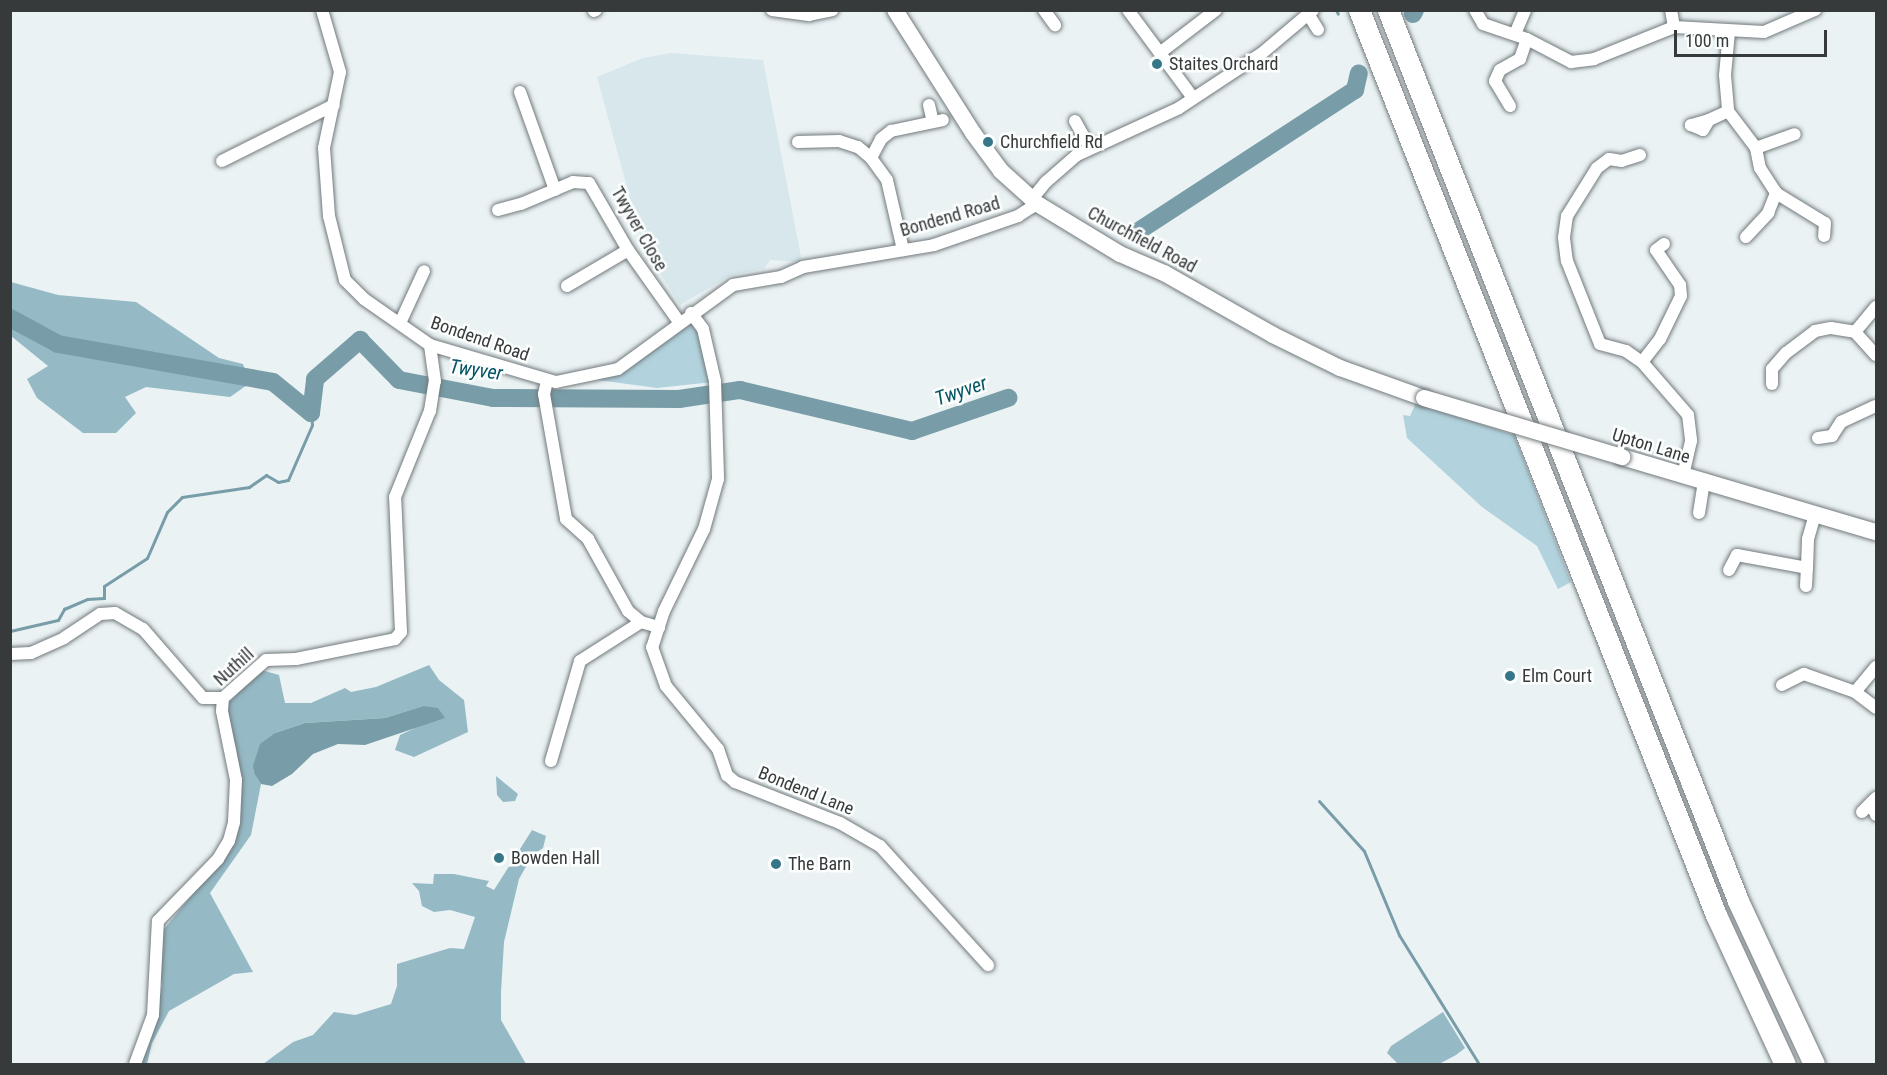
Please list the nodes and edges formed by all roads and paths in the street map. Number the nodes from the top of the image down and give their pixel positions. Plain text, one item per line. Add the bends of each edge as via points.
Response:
1 (322, 10) edge
2 (772, 10) edge
3 (832, 10) edge
4 (895, 10) edge
5 (1044, 10) edge
6 (1128, 10) edge
7 (1216, 10) edge
8 (1359, 10) edge
9 (1388, 10) edge
10 (1475, 10) edge
11 (1524, 10) edge
12 (1671, 10) edge
13 (1810, 11) edge
14 (1311, 14) edge
15 (1055, 25) dead end
16 (1674, 27) junction
17 (1318, 30) dead end
18 (1729, 32) junction
19 (1521, 36) junction
20 (1161, 52) junction
21 (520, 92) dead end
22 (1193, 98) junction
23 (334, 105) junction
24 (929, 105) dead end
25 (1510, 106) dead end
26 (1728, 111) junction
27 (1710, 120) dead end
28 (1075, 121) dead end
29 (1795, 134) dead end
30 (801, 138) dead end
31 (1756, 147) junction
32 (1090, 148) junction
33 (1640, 155) dead end
34 (871, 158) junction
35 (222, 161) dead end
36 (555, 190) junction
37 (1776, 193) junction
38 (1034, 201) junction
39 (497, 210) dead end
40 (1746, 231) dead end
41 (1824, 236) dead end
42 (1657, 249) dead end
43 (628, 250) junction
44 (903, 250) junction
45 (424, 271) dead end
46 (567, 286) dead end
47 (1876, 307) edge
48 (691, 313) junction
49 (679, 322) junction
50 (400, 323) junction
51 (1855, 332) junction
52 (430, 345) junction
53 (1876, 355) edge
54 (1642, 362) junction
55 (547, 381) junction
56 (1772, 384) dead end
57 (1419, 397) joint
58 (1876, 406) edge
59 (1818, 438) dead end
60 (1683, 475) junction
61 (1704, 482) junction
62 (1699, 513) dead end
63 (1815, 514) junction
64 (1876, 532) edge
65 (1807, 568) junction
66 (1730, 570) dead end
67 (1806, 586) dead end
68 (641, 622) junction
69 (658, 627) junction
70 (10, 654) edge
71 (1876, 668) edge
72 (1782, 685) dead end
73 (1855, 692) junction
74 (223, 698) junction
75 (1876, 708) edge
76 (551, 761) dead end
77 (988, 965) dead end
78 (135, 1065) edge
79 (1785, 1065) edge
80 (1814, 1065) edge

1 - 23 street, Bondend Road via 340,72
2 - 3 street via 809,15
4 - 38 street, Churchfield Road via 973,133 1001,171
5 - 15 street
6 - 20 street
7 - 20 street
8 - 79 highway via 1716,915
9 - 80 highway via 1734,891
10 - 19 street via 1483,24
11 - 19 street
12 - 16 street
13 - 18 street via 1764,32
14 - 17 street
14 - 22 street
16 - 18 street
16 - 19 street via 1583,61 1558,58
18 - 26 street via 1725,75
19 - 25 street via 1520,59 1500,70 1495,81
20 - 22 street
21 - 36 street via 530,102
22 - 32 street via 1158,119
23 - 35 street
23 - 50 street, Bondend Road via 324,147 337,262 349,287
24 - 34 street via 938,121 891,131 881,139
26 - 27 street
26 - 31 street
28 - 32 street
29 - 31 street
30 - 34 street via 839,141 858,147
31 - 37 street via 1760,168
32 - 38 street via 1053,176
33 - 54 street via 1622,161 1615,158 1597,168 1567,216 1564,238 1567,261 1600,344 1626,351
34 - 44 street via 887,180
36 - 39 street, Twyver Close
36 - 43 street, Twyver Close via 573,182 589,183
37 - 40 street via 1768,213
37 - 41 street via 1825,223
38 - 44 street, Bondend Road via 1018,216 934,245
38 - 57 street, Churchfield Road via 1120,254 1164,273 1282,339 1340,368
42 - 54 street via 1685,298
43 - 46 street
43 - 49 street, Twyver Close
44 - 48 street, Bondend Road via 802,267 781,277 733,285
45 - 50 street
47 - 51 street
48 - 49 street, Bondend Road
48 - 69 street, Bondend Lane via 703,329 715,381 720,445 713,499
49 - 55 street, Bondend Road via 656,344 618,369 565,382
50 - 52 street, Bondend Road
51 - 53 street
51 - 56 street via 1831,328 1815,331 1768,369
52 - 55 street, Bondend Road
52 - 74 street, Nuthill via 435,381 430,411 395,497 401,633 395,639 296,659 266,660
54 - 60 street via 1688,415 1691,441
55 - 68 street via 544,394 566,519 588,539 617,594
57 - 60 street, Upton Lane, bridge
58 - 59 street via 1841,422 1836,440
60 - 61 street, Upton Lane
61 - 62 street
61 - 63 street, Upton Lane
63 - 64 street, Upton Lane
63 - 65 street via 1808,539
65 - 66 street via 1733,551
65 - 67 street
68 - 69 street
68 - 76 street via 580,662
69 - 77 street, Bondend Lane via 652,647 666,686 718,749 727,775 756,791 840,823 880,846
70 - 74 street via 31,653 100,614 115,613 143,629 203,698
71 - 73 street
72 - 73 street via 1803,668
73 - 75 street
74 - 78 street, Nuthill via 222,711 236,780 234,822 218,859 158,921 153,1015

